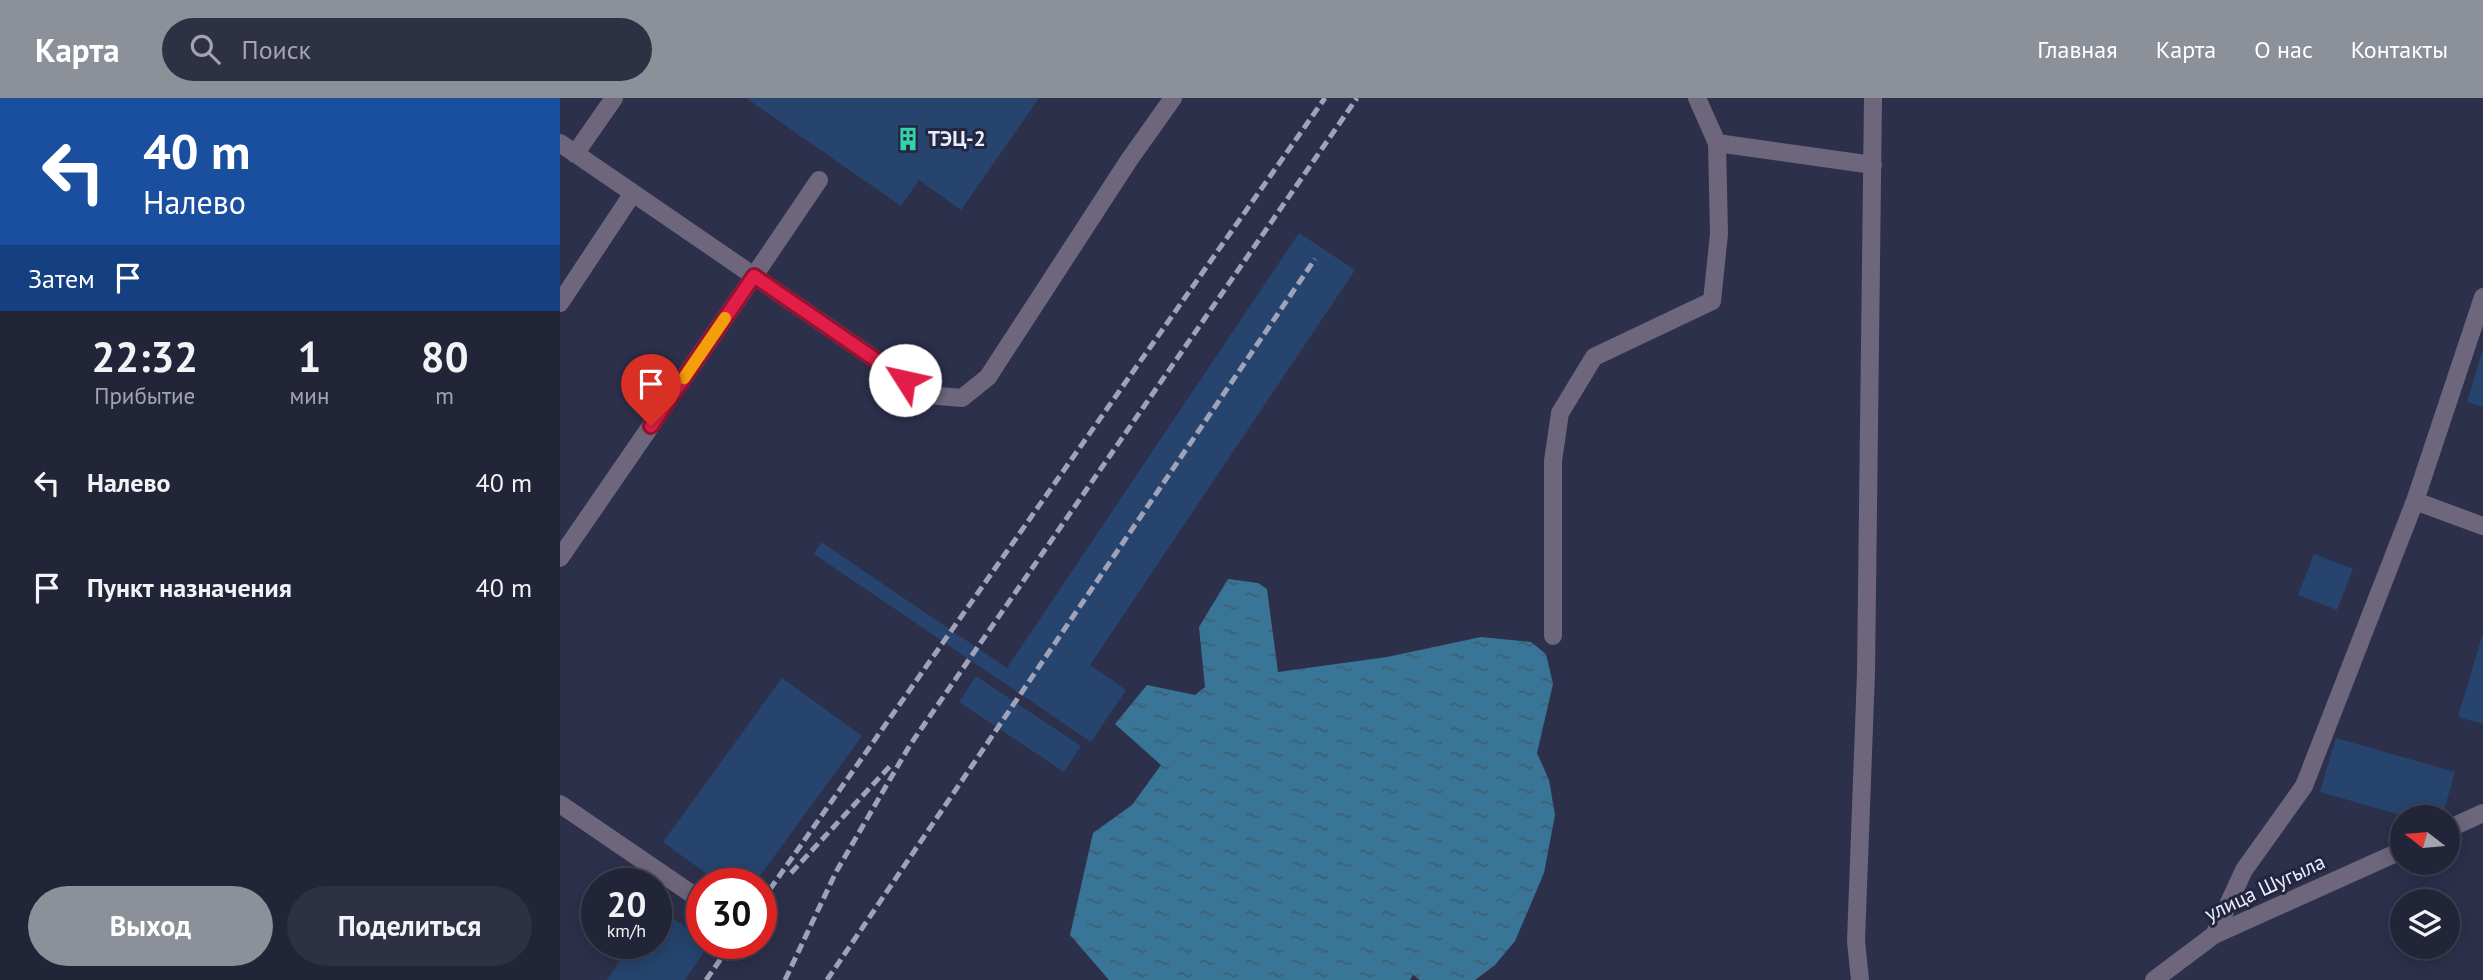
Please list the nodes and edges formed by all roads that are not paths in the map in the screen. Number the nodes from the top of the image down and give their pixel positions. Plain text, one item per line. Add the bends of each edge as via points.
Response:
1 (614, 98) edge
2 (1173, 98) edge
3 (1697, 98) edge
4 (1873, 98) edge
5 (560, 143) edge
6 (1717, 143) junction
7 (575, 154) junction
8 (1873, 165) junction
9 (819, 180) dead end
10 (633, 193) junction
11 (754, 276) junction
12 (2483, 297) edge
13 (560, 303) edge
14 (2415, 501) junction
15 (2483, 526) edge
16 (560, 558) edge
17 (1553, 636) dead end
18 (560, 804) edge
19 (2483, 814) edge
20 (2460, 824) edge
21 (2390, 856) edge
22 (686, 890) edge
23 (2214, 935) junction
24 (1861, 979) edge
25 (2154, 980) edge

1 - 7 street
2 - 11 street via 988,377 962,398 927,395
3 - 6 street
4 - 8 street
5 - 7 street
6 - 8 street
6 - 17 street via 1719,234 1712,301 1594,358 1560,413 1553,461
7 - 10 street
8 - 24 street via 1866,673 1856,941
9 - 11 street
10 - 11 street
10 - 13 street
11 - 16 street
12 - 14 street
14 - 15 street
14 - 23 street via 2304,786 2244,870
18 - 22 street
19 - 20 street
21 - 23 street, улица Шугыла
23 - 25 street, улица Шугыла

